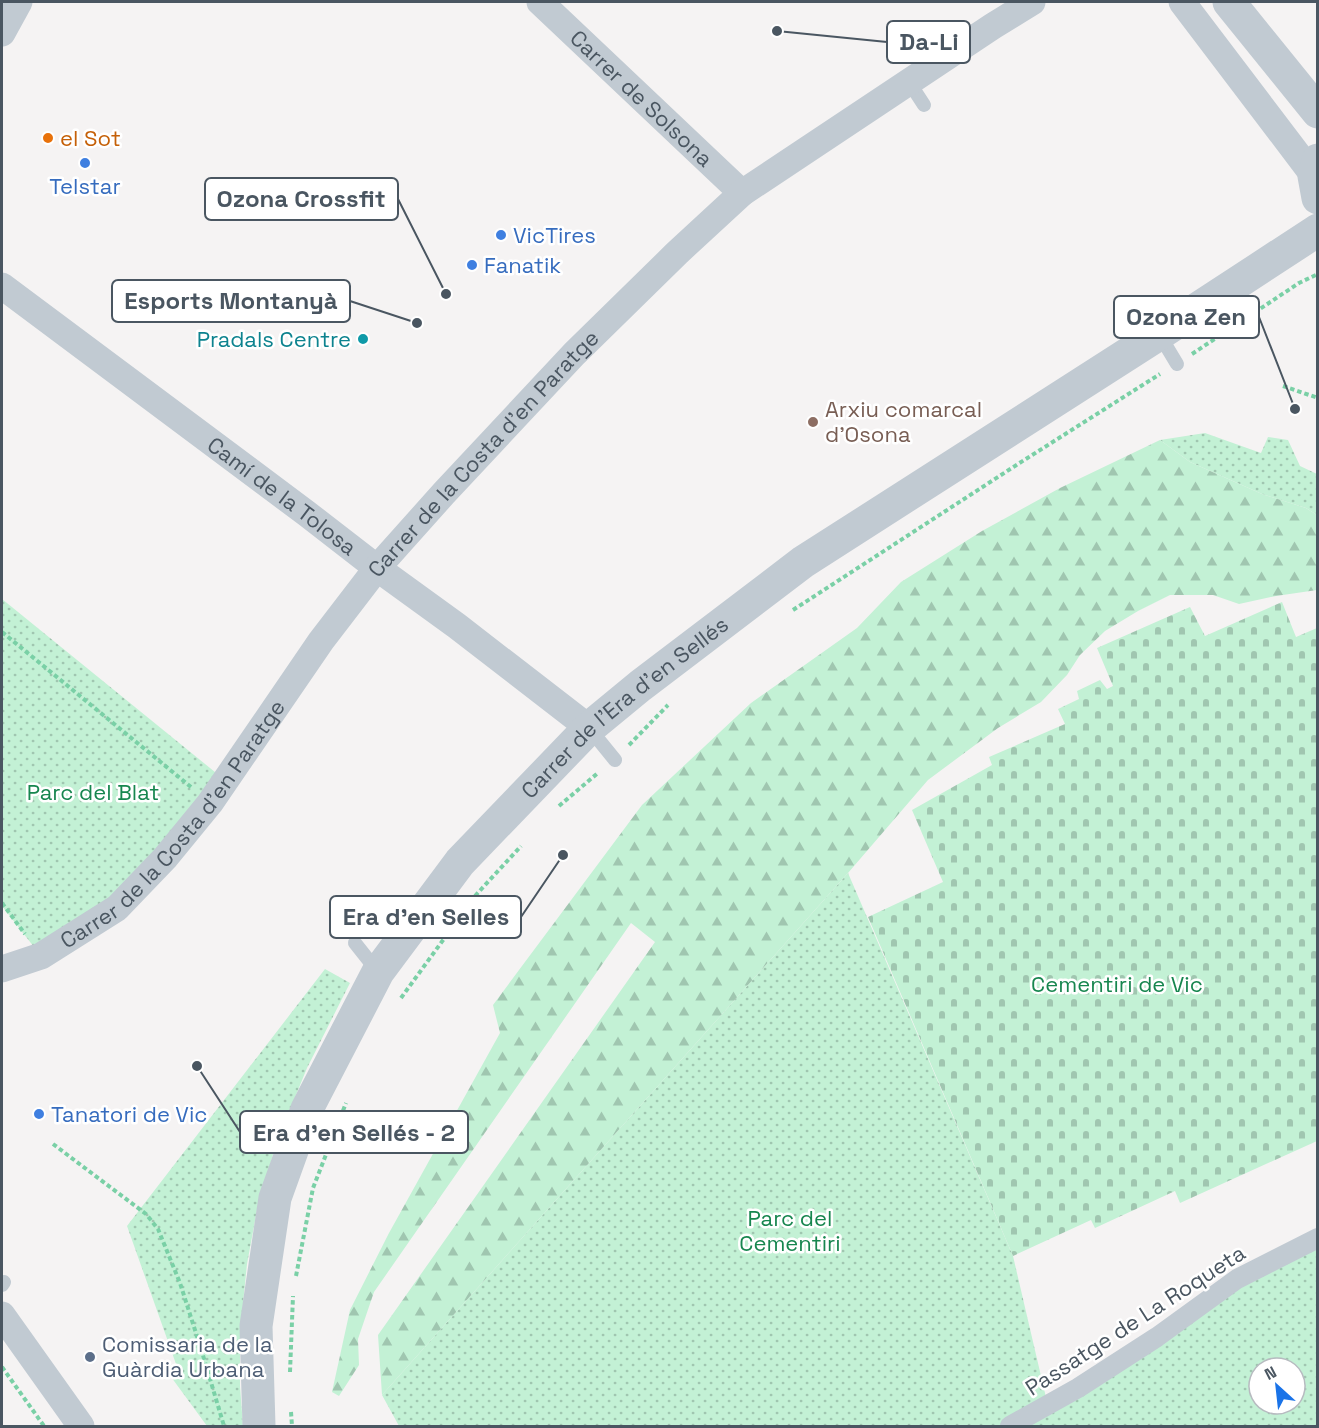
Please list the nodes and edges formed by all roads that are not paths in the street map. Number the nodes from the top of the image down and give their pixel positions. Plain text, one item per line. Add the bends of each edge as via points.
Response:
1 (19, 2) edge
2 (540, 2) edge
3 (1032, 2) edge
4 (1182, 2) edge
5 (1229, 2) edge
6 (2, 33) edge
7 (909, 82) junction
8 (924, 105) dead end
9 (1317, 112) edge
10 (1316, 178) edge
11 (742, 193) junction
12 (1317, 230) edge
13 (2, 286) edge
14 (1159, 334) junction
15 (1177, 364) road end
16 (377, 568) junction
17 (589, 728) junction
18 (615, 760) road end
19 (355, 943) dead end
20 (2, 969) edge
21 (378, 972) junction
22 (1317, 1238) edge
23 (2, 1315) edge
24 (81, 1426) edge
25 (259, 1426) edge
26 (1010, 1426) edge

1 - 6 street
2 - 11 street, Carrer de Solsona
3 - 7 street, Carrer de la Costa d'en Paratge
4 - 10 street
5 - 9 street
7 - 8 lane
7 - 11 street, Carrer de la Costa d'en Paratge
11 - 16 street, Carrer de la Costa d'en Paratge via 574,354
12 - 14 street, Carrer de l'Era d'en Sellés
13 - 16 street, Camí de la Tolosa
14 - 15 lane
14 - 17 street, Carrer de l'Era d'en Sellés via 803,562
16 - 17 street, Camí de la Tolosa
16 - 20 street, Carrer de la Costa d'en Paratge via 210,803 165,858 117,908 41,956
17 - 18 lane
17 - 21 street, Carrer de l'Era d'en Sellés via 460,862
19 - 21 lane
21 - 25 street, Carrer de l'Era d'en Sellés via 307,1109 275,1198 256,1326
22 - 26 street, Passatge de La Roqueta via 1237,1279 1127,1356
23 - 24 street

